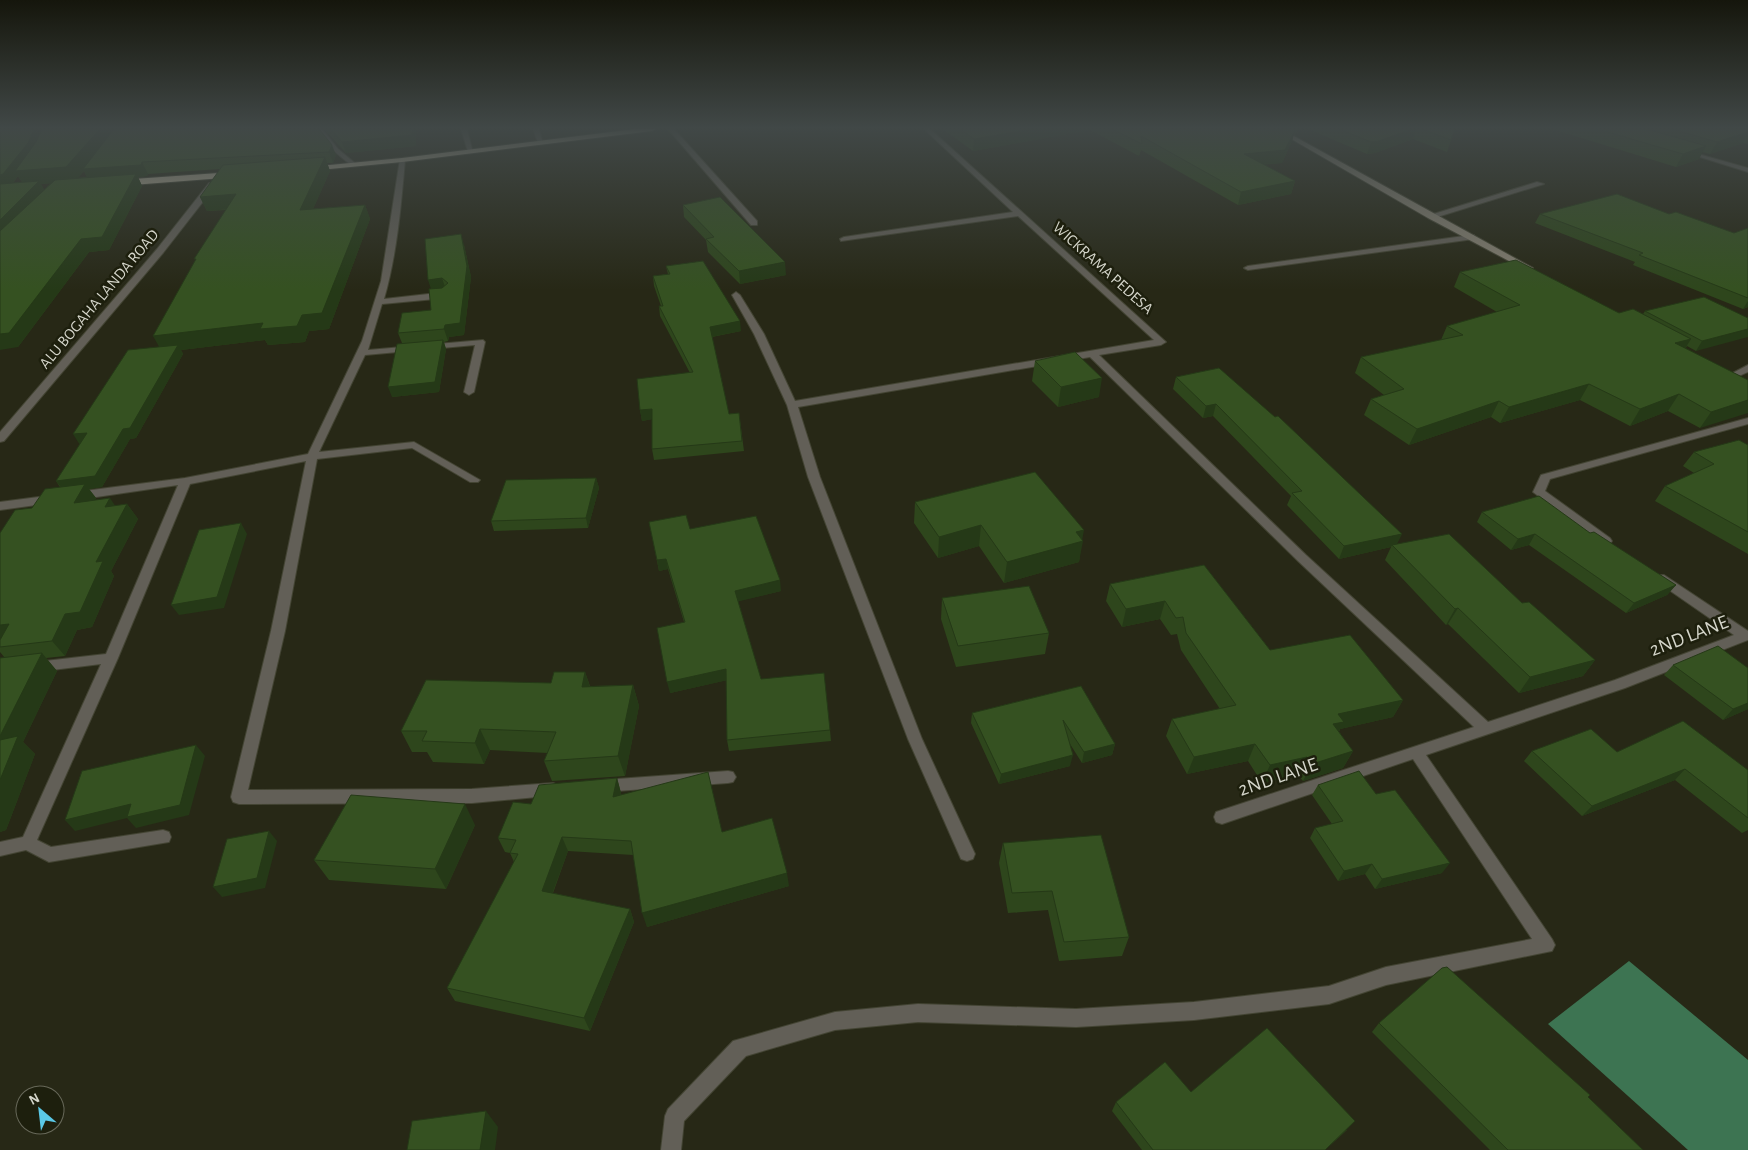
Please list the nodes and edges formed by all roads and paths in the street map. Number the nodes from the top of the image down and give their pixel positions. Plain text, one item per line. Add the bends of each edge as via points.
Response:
1 (125, 183) edge
2 (214, 183) edge
3 (399, 183) edge
4 (718, 183) edge
5 (986, 183) edge
6 (1372, 183) edge
7 (106, 184) edge
8 (1540, 184) dead end
9 (1020, 213) junction
10 (1431, 216) junction
11 (754, 223) dead end
12 (1471, 237) junction
13 (844, 239) dead end
14 (1248, 268) dead end
15 (1541, 274) edge
16 (446, 295) edge
17 (736, 295) dead end
18 (378, 302) junction
19 (362, 353) junction
20 (1091, 354) junction
21 (1748, 368) edge
22 (1732, 376) edge
23 (469, 392) dead end
24 (792, 405) junction
25 (1748, 421) edge
26 (0, 439) edge
27 (312, 456) junction
28 (474, 480) dead end
29 (185, 481) junction
30 (0, 506) edge
31 (1614, 547) edge
32 (1647, 569) edge
33 (111, 658) junction
34 (18, 669) edge
35 (1486, 729) junction
36 (1416, 752) junction
37 (728, 777) dead end
38 (590, 787) edge
39 (570, 789) edge
40 (1222, 817) dead end
41 (163, 837) dead end
42 (28, 843) junction
43 (0, 849) edge
44 (967, 854) dead end
45 (671, 1150) edge

1 - 7 highway
2 - 26 street, ALU BOGAHA LANDA ROAD
3 - 18 street via 385,281
4 - 11 street
5 - 9 street, WICKRAMA PEDESA
6 - 10 street
8 - 10 street
9 - 13 street
9 - 20 street, WICKRAMA PEDESA via 1161,342
10 - 12 street
12 - 14 street
12 - 15 street
16 - 18 street
17 - 24 street via 759,334
18 - 19 street
19 - 23 street via 480,342
19 - 27 street
20 - 24 street
20 - 35 street via 1302,558
21 - 22 street
24 - 44 street via 814,477 915,739
25 - 31 street via 1545,477 1539,492
27 - 28 street via 414,446
27 - 29 street
27 - 39 street via 278,632 239,797 472,796
29 - 30 street
29 - 33 street
32 - 35 street, 2ND LANE via 1745,636 1620,684
33 - 34 street
33 - 42 street
35 - 36 street, 2ND LANE
36 - 40 street, 2ND LANE
36 - 45 street via 1546,946 1386,976 1329,995 1194,1011 1076,1018 918,1013 835,1021 740,1048 675,1116
37 - 38 street
41 - 42 street via 49,855
42 - 43 street

